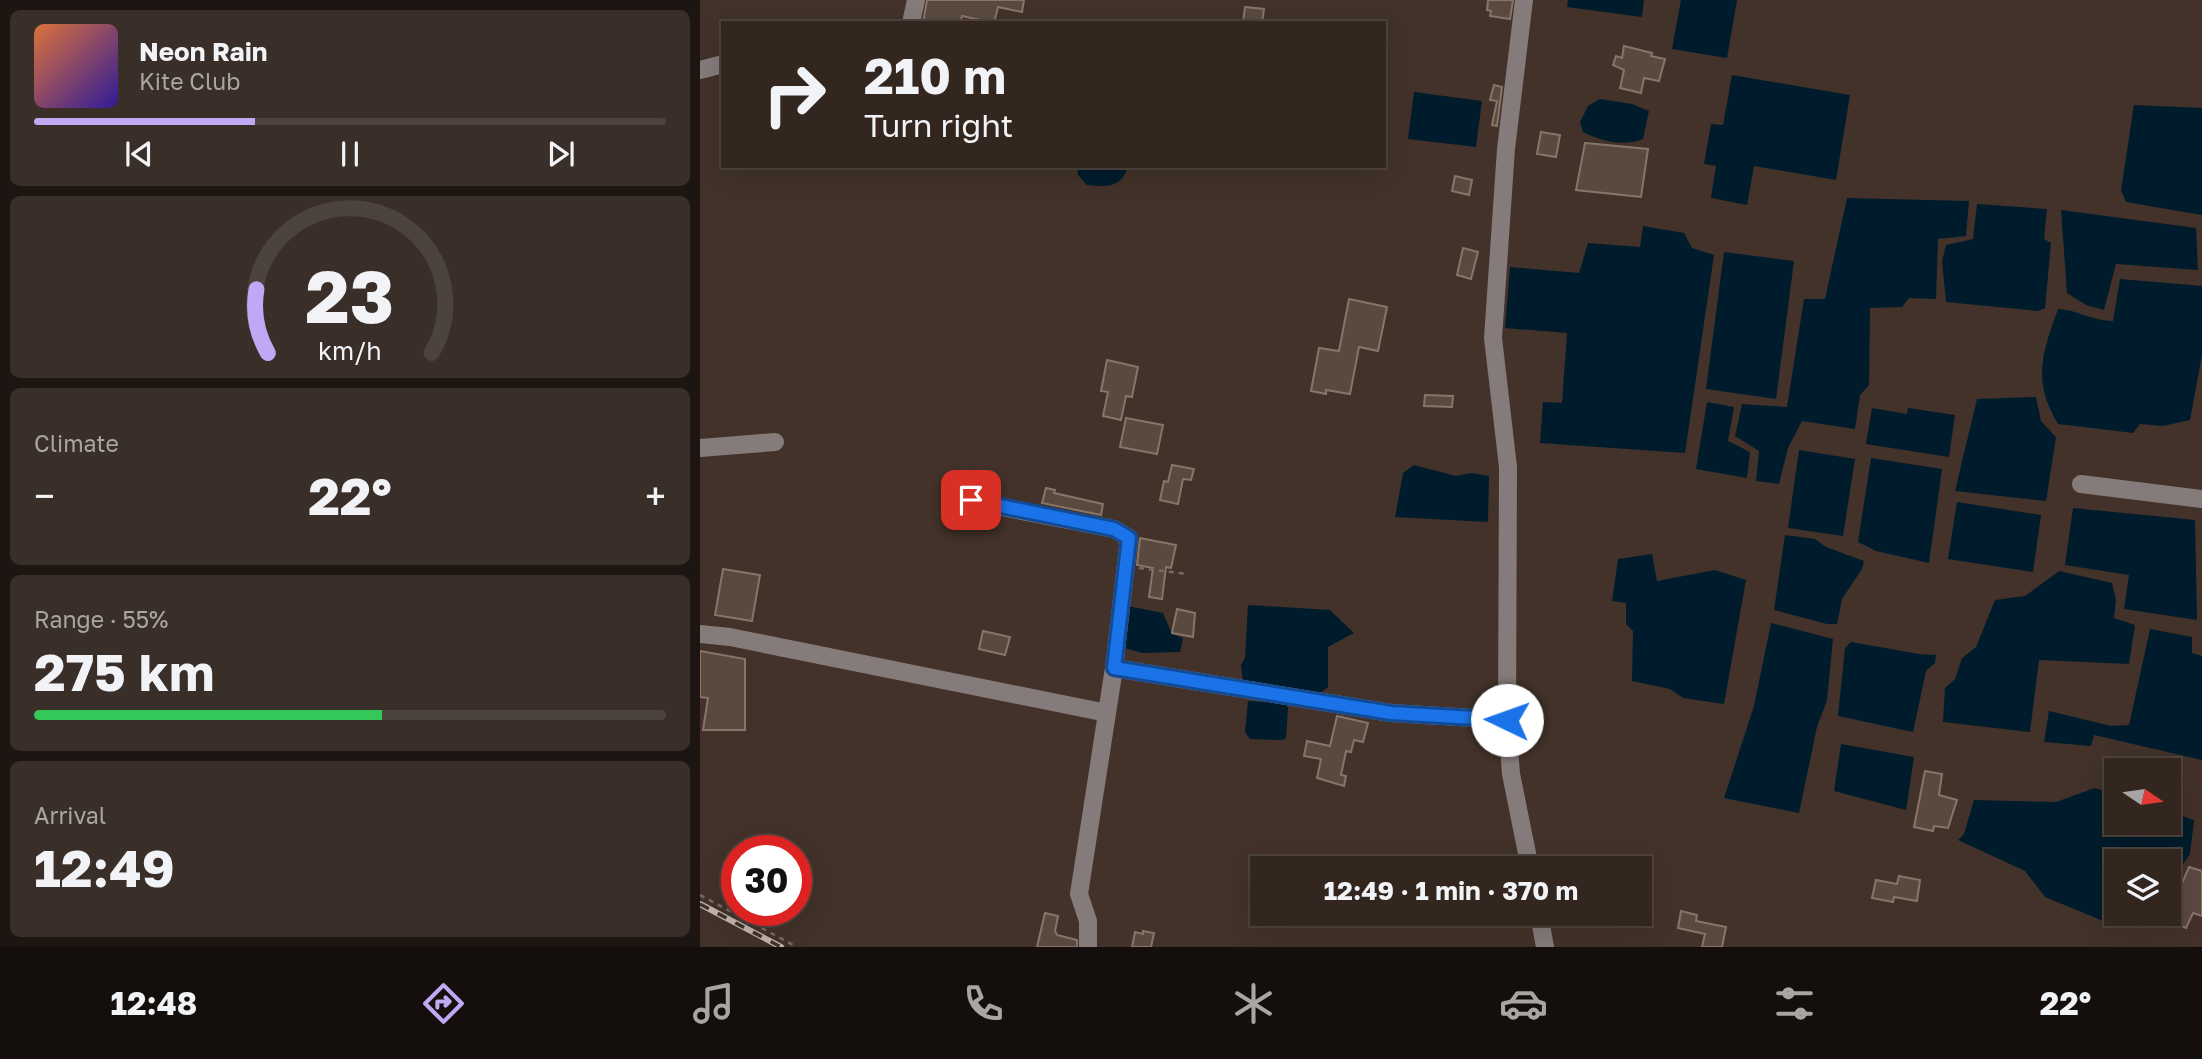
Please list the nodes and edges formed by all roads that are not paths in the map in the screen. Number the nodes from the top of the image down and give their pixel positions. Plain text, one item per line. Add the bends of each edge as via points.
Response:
1 (916, 0) edge
2 (1524, 0) edge
3 (911, 21) edge
4 (721, 65) edge
5 (700, 70) edge
6 (775, 442) dead end
7 (700, 449) edge
8 (2081, 484) dead end
9 (2202, 499) edge
10 (971, 500) dead end
11 (700, 634) edge
12 (1114, 668) junction
13 (1107, 713) junction
14 (1507, 720) junction
15 (1528, 856) edge
16 (1541, 926) edge
17 (1088, 947) edge
18 (1545, 947) edge

1 - 3 street
2 - 14 street via 1506,149 1493,338 1508,467
4 - 5 street
6 - 7 street
8 - 9 street
10 - 12 street via 1114,529 1129,538
11 - 13 street
12 - 13 street
12 - 14 street via 1391,713
13 - 17 street via 1079,894 1088,921
14 - 15 street via 1511,774
16 - 18 street

